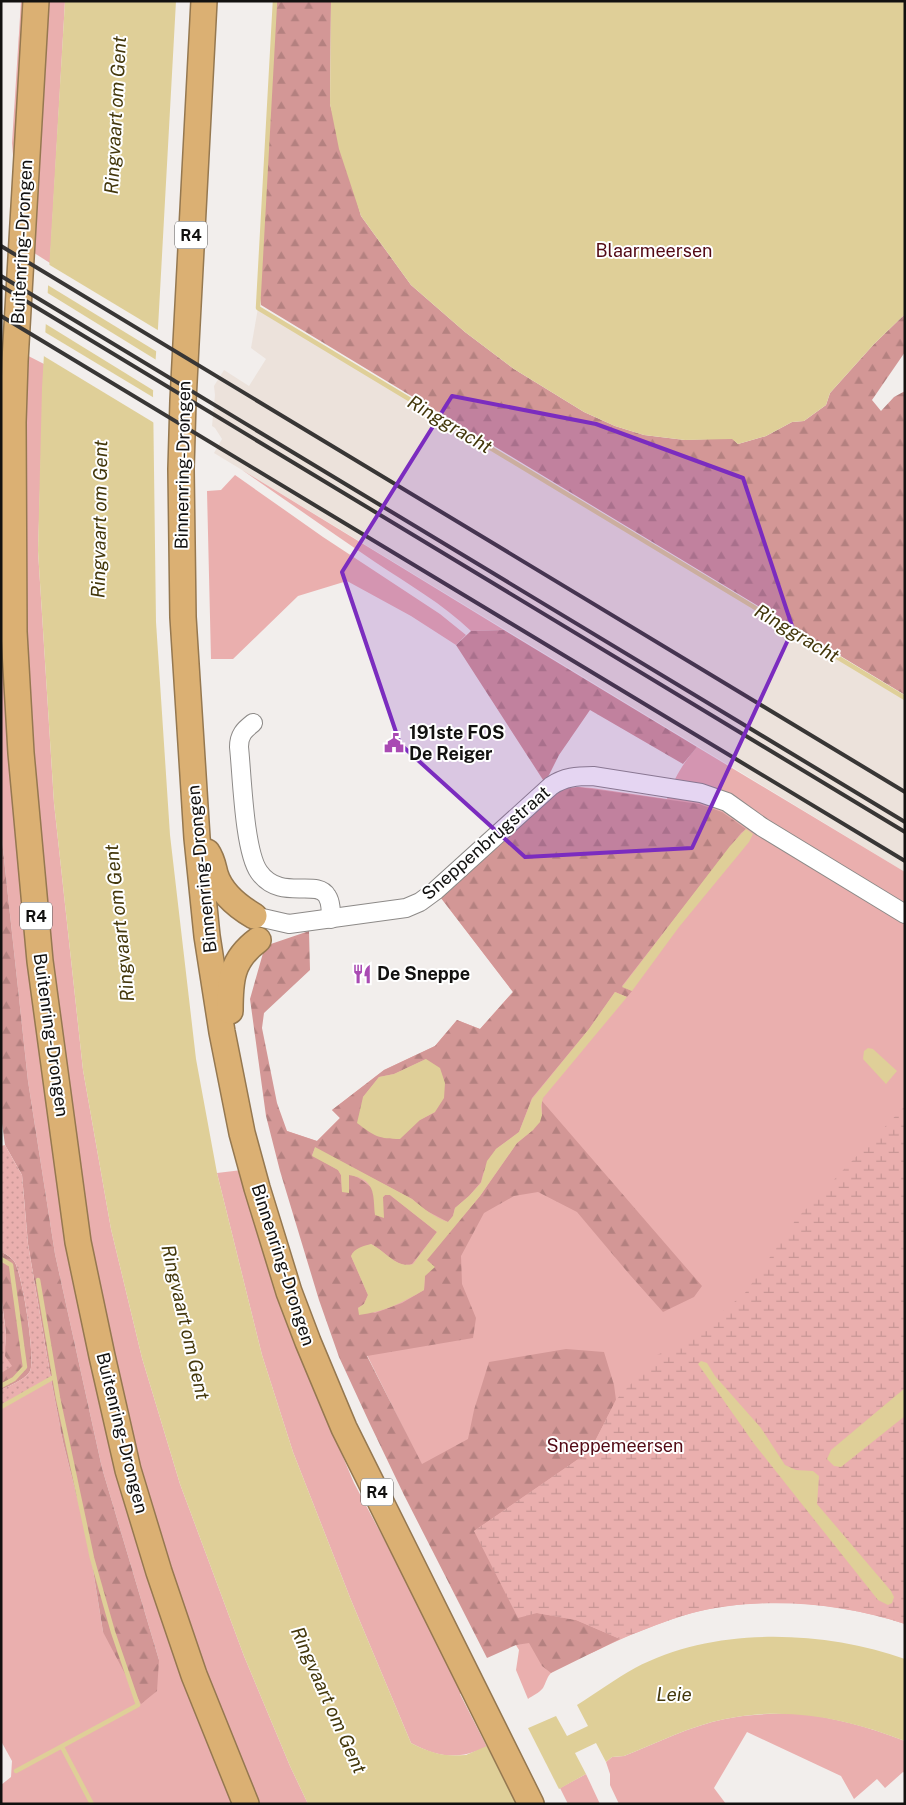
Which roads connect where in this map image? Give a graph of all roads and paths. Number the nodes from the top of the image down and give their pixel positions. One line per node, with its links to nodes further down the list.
1 (36, 1): 9 (highway, Buitenring-Drongen / R4)
2 (204, 1): 4 (highway, Binnenring-Drongen / R4)
3 (253, 723): 6 (street)
4 (197, 838): 7 (highway); 8 (highway, Binnenring-Drongen / R4)
5 (905, 914): 6 (street, Sneppenbrugstraat)
6 (331, 918): 7 (street, Sneppenbrugstraat)
7 (256, 928): 8 (highway)
8 (222, 1032): 10 (highway, Binnenring-Drongen / R4)
9 (246, 1804)
10 (531, 1804)

